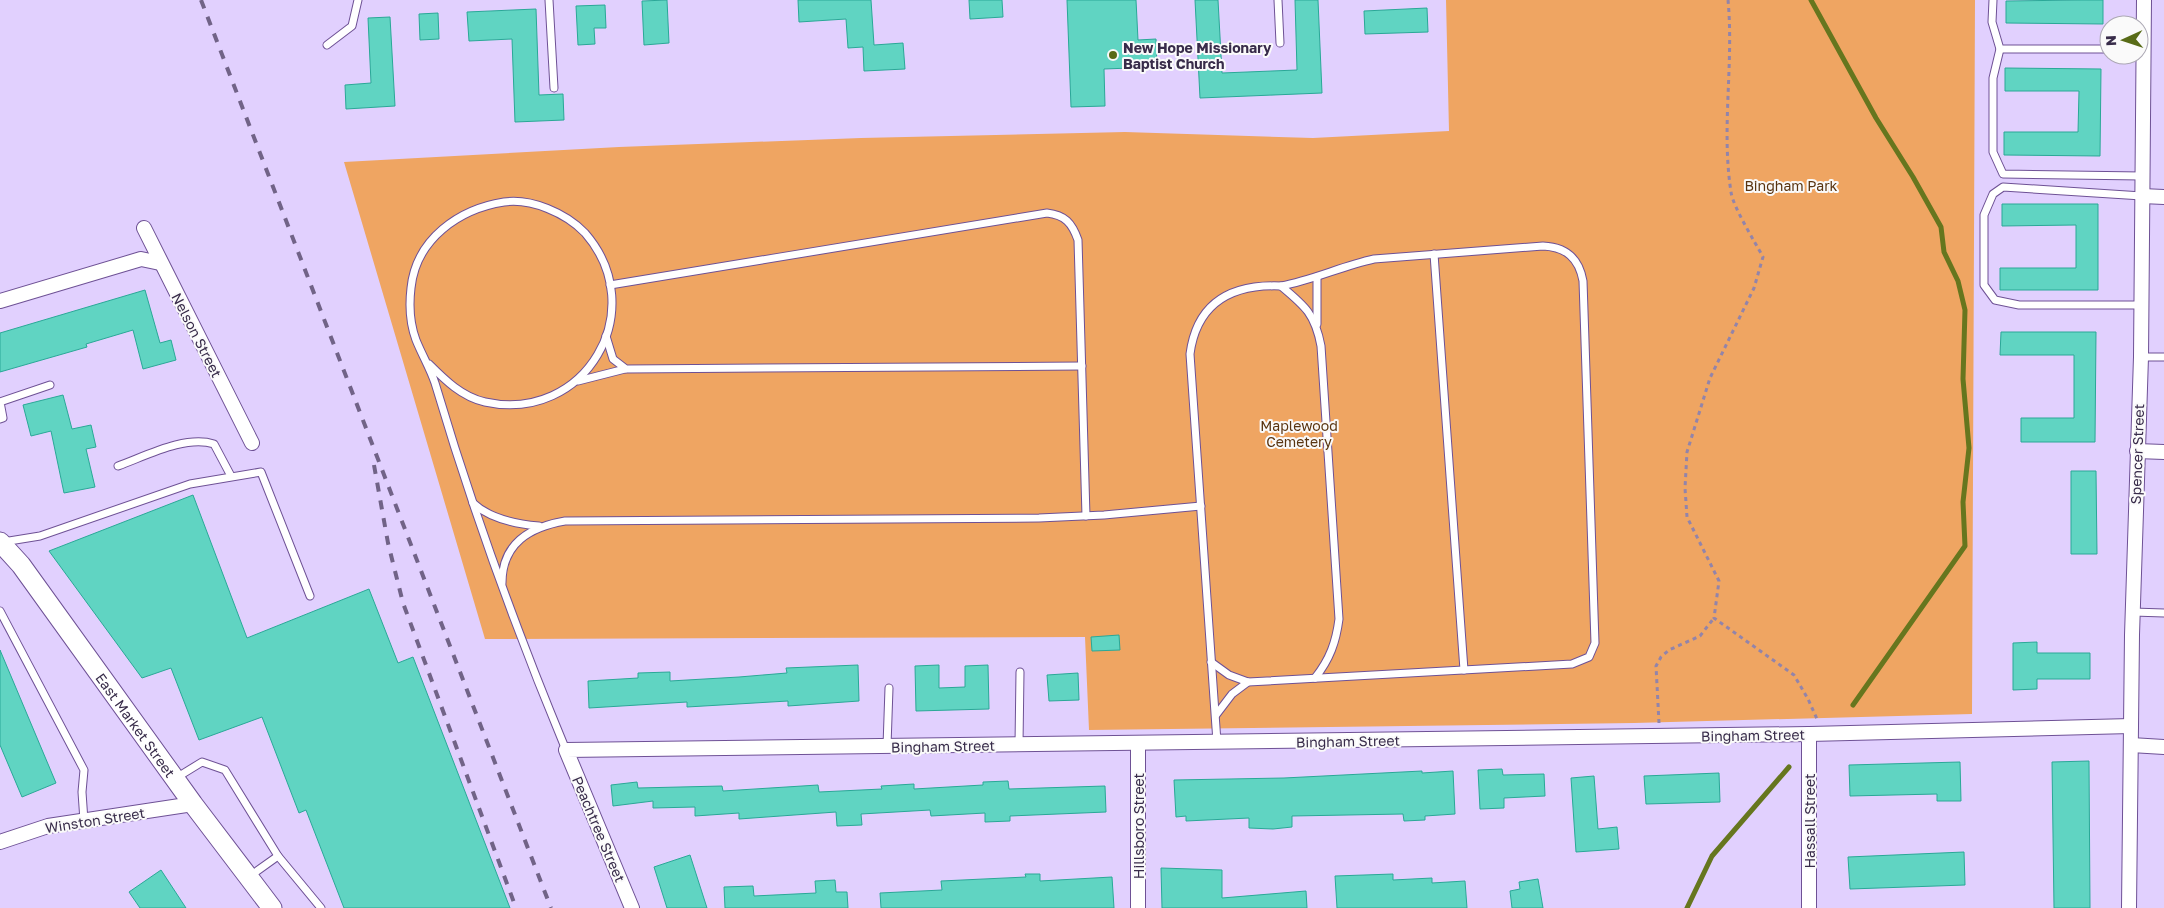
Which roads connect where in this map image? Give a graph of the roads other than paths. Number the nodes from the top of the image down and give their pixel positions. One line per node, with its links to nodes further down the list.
1 (358, 0): 8 (lane)
2 (549, 0): 12 (lane)
3 (1278, 0): 7 (lane)
4 (1993, 0): 9 (lane)
5 (2144, 0): 6 (street, Spencer Street)
6 (2143, 15)
7 (1280, 43)
8 (327, 45)
9 (2000, 49): 10 (lane); 13 (lane)
10 (2099, 49)
11 (2141, 65): 14 (street, Spencer Street)
12 (554, 88)
13 (2004, 174): 14 (lane); 15 (lane)
14 (2142, 176): 16 (street, Spencer Street)
15 (2003, 187): 16 (lane); 25 (lane)
16 (2142, 196): 17 (street); 25 (street, Spencer Street)
17 (2164, 197)
18 (144, 228): 20 (street, Nelson Street)
19 (1434, 254): 21 (lane); 52 (lane); 52 (lane)
20 (160, 263): 24 (street); 36 (street, Nelson Street)
21 (1317, 277): 23 (lane); 26 (lane)
22 (610, 284): 27 (lane); 30 (lane); 31 (lane)
23 (1281, 286): 26 (lane); 42 (lane)
24 (0, 301)
25 (2141, 305): 28 (street, Spencer Street)
26 (1317, 327): 54 (lane)
27 (606, 336): 32 (lane); 33 (lane)
28 (2141, 357): 29 (lane); 37 (street, Spencer Street)
29 (2164, 357)
30 (429, 364): 33 (lane); 41 (lane)
31 (1082, 366): 32 (lane); 43 (lane)
32 (626, 369): 33 (lane)
33 (577, 382)
34 (50, 384): 35 (lane)
35 (0, 419)
36 (252, 443)
37 (2137, 451): 38 (street); 49 (street, Spencer Street)
38 (2164, 452)
39 (118, 466): 40 (lane)
40 (231, 476): 45 (lane); 47 (lane)
41 (471, 501): 44 (lane); 46 (lane)
42 (1201, 506): 43 (lane); 51 (lane)
43 (1086, 516): 44 (lane)
44 (539, 526): 46 (lane)
45 (0, 542): 67 (main road, East Market Street)
46 (502, 588): 66 (lane)
47 (310, 596)
48 (0, 611): 69 (lane)
49 (2133, 612): 50 (lane); 58 (street, Spencer Street)
50 (2164, 613)
51 (1211, 662): 55 (lane); 57 (lane)
52 (1464, 670): 54 (lane)
53 (1020, 672): 62 (lane)
54 (1315, 678): 55 (lane)
55 (1248, 682): 57 (lane)
56 (889, 688): 64 (lane)
57 (1215, 716): 60 (lane)
58 (2131, 726): 59 (street, Bingham Street); 63 (street, Spencer Street)
59 (1816, 734): 60 (street, Bingham Street); 77 (street, Hassall Street)
60 (1217, 742): 61 (street, Bingham Street)
61 (1138, 744): 62 (street, Bingham Street); 76 (street, Hillsboro Street)
62 (1020, 745): 64 (street, Bingham Street)
63 (2131, 745): 65 (street); 78 (street, Spencer Street)
64 (886, 746): 66 (street, Bingham Street)
65 (2164, 747)
66 (566, 750): 75 (street, Peachtree Street)
67 (174, 779): 68 (main road, East Market Street); 71 (lane)
68 (192, 804): 69 (street, Winston Street); 72 (main road, East Market Street)
69 (84, 821): 70 (street, Winston Street)
70 (0, 842)
71 (278, 856): 72 (lane); 73 (lane)
72 (248, 878): 74 (main road, East Market Street)
73 (319, 905)
74 (272, 908)
75 (632, 908)
76 (1138, 908)
77 (1809, 908)
78 (2129, 908)

